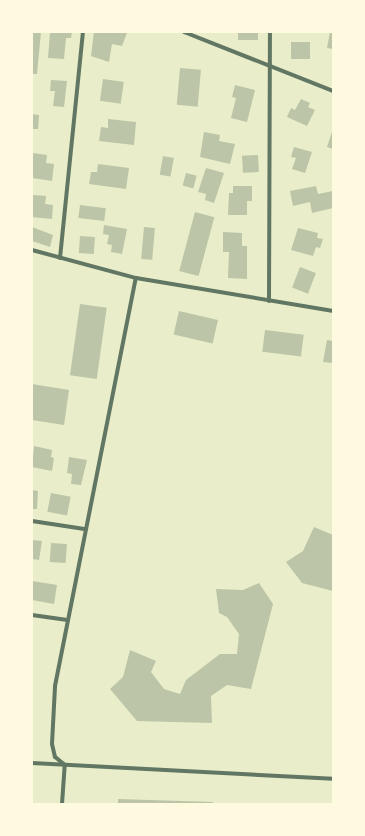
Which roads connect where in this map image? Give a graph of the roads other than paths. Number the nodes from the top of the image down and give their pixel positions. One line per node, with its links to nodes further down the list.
1 (83, 32): 7 (street)
2 (184, 32): 4 (street)
3 (270, 32): 4 (street)
4 (270, 65): 5 (street); 9 (street)
5 (333, 91)
6 (32, 250): 7 (street)
7 (60, 258): 8 (street)
8 (136, 278): 9 (street); 12 (street)
9 (269, 301): 10 (street)
10 (333, 311)
11 (32, 521): 12 (street)
12 (84, 529): 14 (street)
13 (32, 615): 14 (street)
14 (66, 620): 16 (street)
15 (32, 763): 16 (street)
16 (65, 765): 17 (street); 18 (street)
17 (333, 779)
18 (62, 804)

